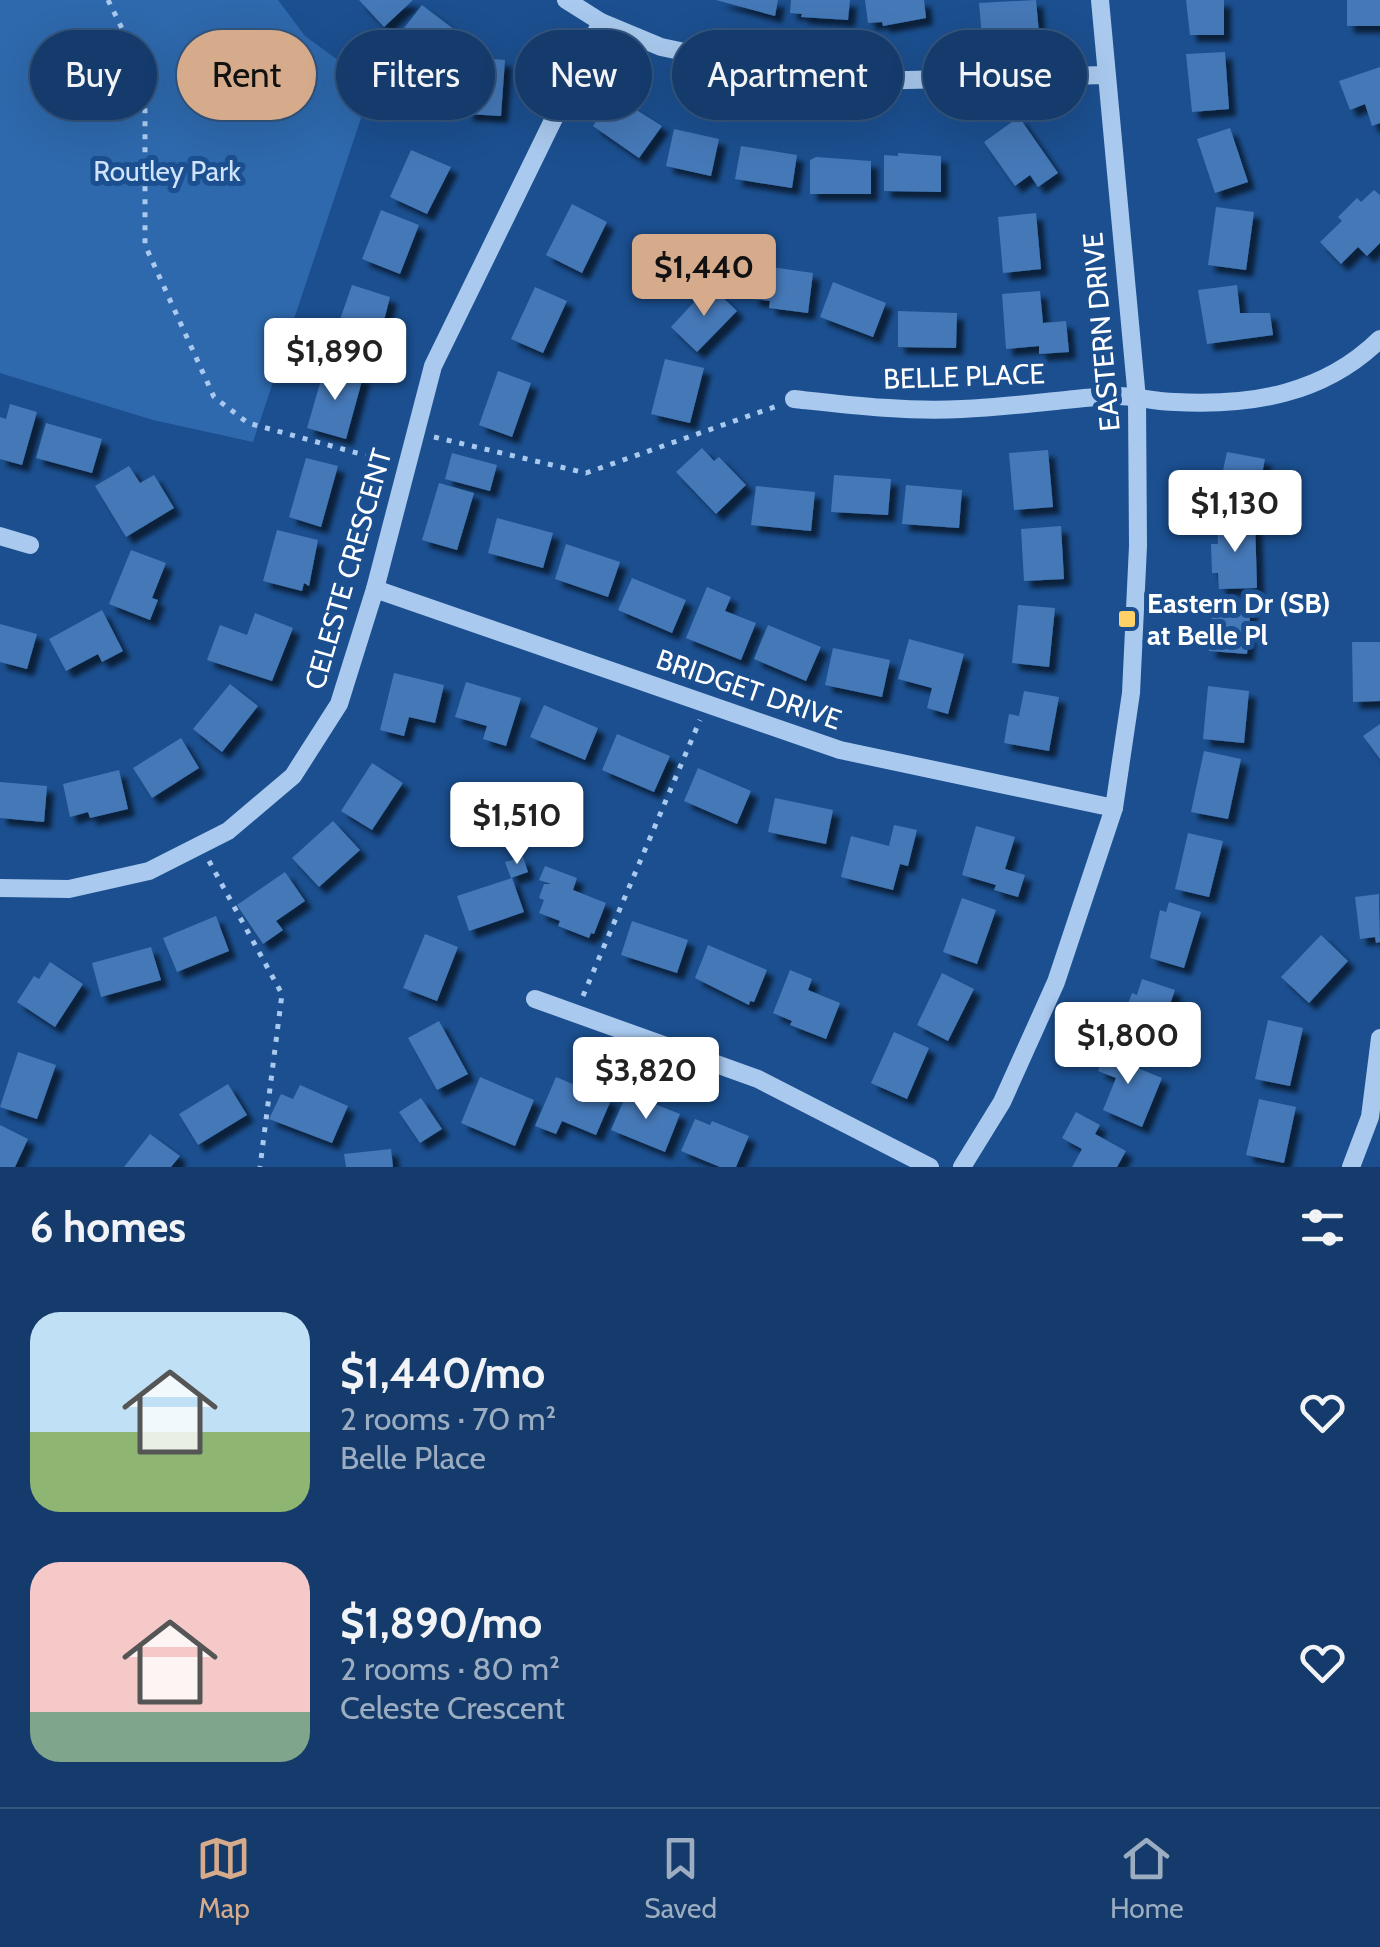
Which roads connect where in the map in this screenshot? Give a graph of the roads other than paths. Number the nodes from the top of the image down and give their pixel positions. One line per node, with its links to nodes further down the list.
1 (566, 0): 3 (street)
2 (1100, 0): 4 (street, EASTERN DRIVE)
3 (600, 22): 4 (street); 10 (street, CELESTE CRESCENT)
4 (1106, 74): 7 (street, EASTERN DRIVE)
5 (1380, 339): 7 (street, BELLE PLACE)
6 (794, 399): 7 (street, BELLE PLACE)
7 (1137, 399): 11 (street, EASTERN DRIVE)
8 (0, 536): 9 (street)
9 (30, 545)
10 (375, 589): 11 (street, BRIDGET DRIVE); 12 (street, CELESTE CRESCENT)
11 (1114, 808): 16 (street, EASTERN DRIVE)
12 (0, 890)
13 (535, 1000): 15 (street)
14 (1380, 1038): 17 (street)
15 (930, 1167)
16 (962, 1167)
17 (1351, 1167)

